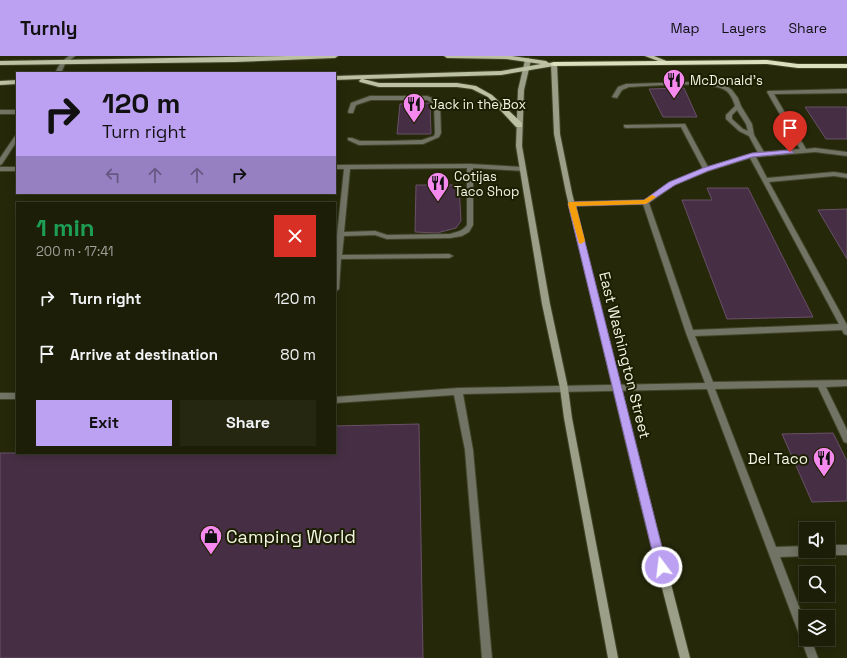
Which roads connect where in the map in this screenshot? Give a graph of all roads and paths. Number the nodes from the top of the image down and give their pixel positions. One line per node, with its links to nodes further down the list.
1 (61, 56): 12 (lane)
2 (72, 56): 12 (lane)
3 (335, 56): 12 (main road)
4 (448, 56): 8 (main road)
5 (557, 56): 13 (main road, East Washington Street)
6 (648, 56): 9 (main road)
7 (786, 56): 10 (highway)
8 (528, 58): 13 (main road); 15 (main road)
9 (666, 62): 10 (highway); 13 (highway)
10 (767, 62): 14 (highway)
11 (0, 63): 12 (main road)
12 (63, 63): 16 (lane)
13 (554, 64): 15 (main road); 47 (main road, East Washington Street)
14 (847, 66)
15 (525, 69): 18 (main road); 27 (main road)
16 (58, 72)
17 (336, 78): 18 (main road)
18 (346, 78): 27 (main road)
19 (16, 82): 20 (main road)
20 (0, 83)
21 (847, 90): 32 (lane)
22 (615, 97): 23 (lane)
23 (738, 106): 29 (lane); 29 (lane)
24 (0, 112): 25 (lane)
25 (16, 112)
26 (351, 112): 31 (lane)
27 (519, 124): 40 (main road)
28 (626, 126): 43 (lane)
29 (751, 135): 33 (lane)
30 (16, 139): 36 (lane)
31 (350, 139)
32 (804, 151): 33 (lane); 34 (lane)
33 (762, 154): 35 (lane)
34 (847, 154)
35 (752, 155): 43 (lane); 45 (lane)
36 (0, 163)
37 (470, 166): 39 (lane); 40 (lane); 48 (lane)
38 (336, 167): 39 (lane)
39 (347, 167): 48 (lane)
40 (523, 168): 58 (main road)
41 (0, 169): 42 (lane)
42 (16, 169)
43 (706, 170): 46 (lane)
44 (847, 176): 45 (lane)
45 (765, 180): 52 (lane)
46 (646, 202): 47 (lane); 53 (lane)
47 (572, 204): 57 (main road, East Washington Street)
48 (340, 234): 50 (lane)
49 (449, 256): 50 (lane)
50 (338, 258): 51 (lane)
51 (336, 279)
52 (846, 329): 53 (lane)
53 (690, 333): 56 (lane)
54 (820, 383): 55 (lane); 56 (lane); 63 (lane)
55 (847, 383)
56 (709, 385): 57 (lane); 67 (lane)
57 (618, 387): 58 (lane); 70 (main road, East Washington Street)
58 (564, 388): 59 (lane); 69 (main road)
59 (458, 391): 62 (lane); 68 (lane)
60 (0, 396): 61 (lane)
61 (16, 396)
62 (336, 400)
63 (847, 439)
64 (835, 550): 65 (lane)
65 (847, 550)
66 (799, 551): 67 (lane)
67 (773, 552): 71 (lane)
68 (487, 658)
69 (613, 658)
70 (686, 658)
71 (813, 658)

